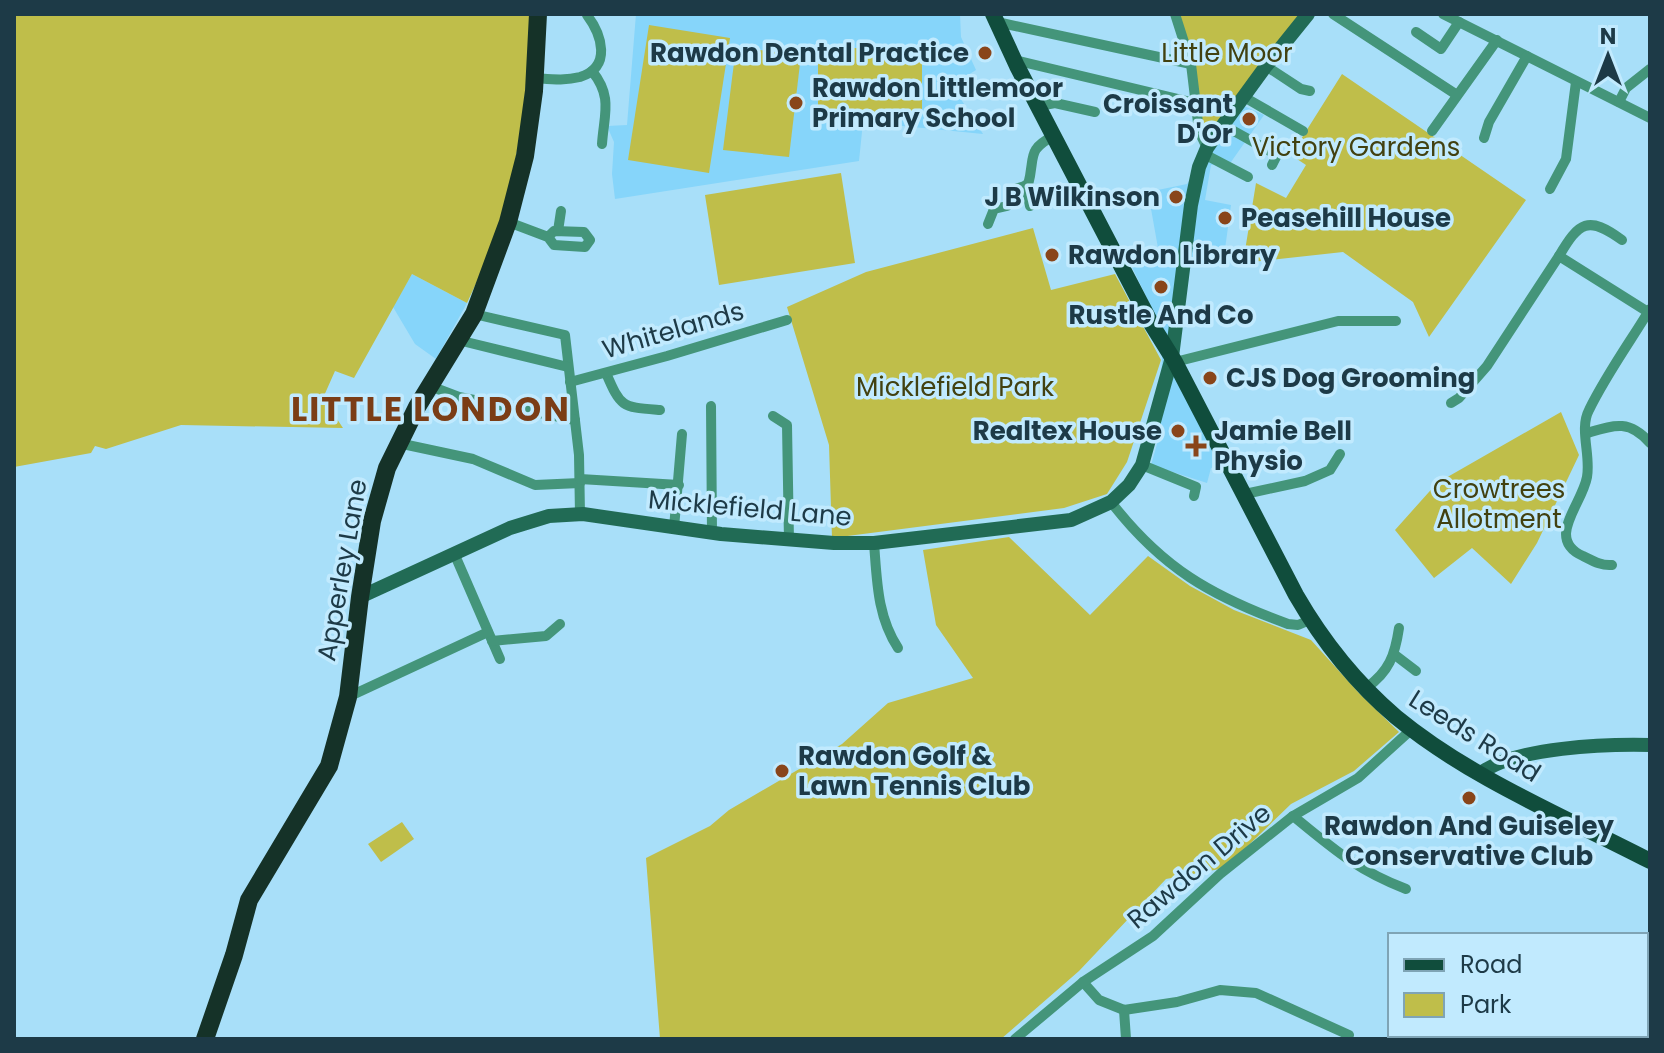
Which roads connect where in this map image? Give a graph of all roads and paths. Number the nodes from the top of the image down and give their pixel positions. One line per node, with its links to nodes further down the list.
1 (538, 14): 17 (highway, Apperley Lane)
2 (1175, 14): 13 (street)
3 (1308, 14): 14 (main road)
4 (1333, 14): 20 (street)
5 (1443, 14): 8 (street)
6 (587, 15): 16 (street)
7 (995, 18): 12 (main road, Leeds Road); 13 (street)
8 (1459, 22): 9 (street); 10 (street)
9 (1416, 32)
10 (1497, 40): 11 (street); 20 (street)
11 (1527, 56): 18 (street); 31 (street)
12 (1014, 60): 23 (street); 24 (main road, Leeds Road)
13 (1191, 64): 23 (street)
14 (1266, 66): 19 (street); 21 (main road)
15 (1650, 69): 22 (street)
16 (592, 71): 17 (street); 32 (street)
17 (535, 78): 40 (highway, Apperley Lane)
18 (1576, 82): 22 (street); 37 (street)
19 (1310, 91)
20 (1457, 95): 29 (street)
21 (1244, 97): 27 (main road); 28 (street)
22 (1619, 102): 26 (street)
23 (1195, 103): 33 (street)
24 (1039, 106): 25 (street); 30 (main road, Leeds Road)
25 (1095, 112)
26 (1650, 118)
27 (1223, 125): 33 (main road); 34 (street)
28 (1303, 131)
29 (1432, 131)
30 (1055, 135): 36 (street); 49 (main road, Leeds Road)
31 (1484, 138)
32 (602, 144)
33 (1206, 151): 35 (street); 49 (main road, Micklefield Lane)
34 (1272, 165)
35 (1248, 177)
36 (1026, 185): 38 (street); 41 (street)
37 (1550, 189)
38 (1030, 206)
39 (561, 211): 40 (street)
40 (508, 222): 45 (highway, Apperley Lane)
41 (988, 224)
42 (1622, 240): 43 (street)
43 (1559, 256): 44 (street); 56 (street)
44 (1649, 310): 61 (street)
45 (474, 314): 48 (highway, Apperley Lane); 50 (street)
46 (787, 320): 51 (street, Whitelands)
47 (1396, 321): 49 (street)
48 (458, 340): 50 (street); 53 (highway, Apperley Lane)
49 (1174, 359): 54 (main road, Leeds Road); 55 (main road, Micklefield Lane)
50 (568, 367): 52 (street)
51 (606, 373): 52 (street, Whitelands); 58 (street)
52 (570, 382): 60 (street)
53 (430, 386): 60 (street); 63 (highway, Apperley Lane)
54 (1191, 392): 55 (main road); 69 (main road, Leeds Road)
55 (1163, 394): 66 (main road, Micklefield Lane)
56 (1451, 403)
57 (711, 406): 74 (street)
58 (660, 410)
59 (773, 416): 75 (street)
60 (575, 420): 67 (street)
61 (1587, 433): 64 (street); 78 (street)
62 (682, 434): 68 (street)
63 (398, 443): 67 (street); 80 (highway, Apperley Lane)
64 (1650, 443)
65 (1340, 454): 69 (street)
66 (1142, 465): 70 (street); 71 (main road, Micklefield Lane)
67 (580, 481): 68 (street); 72 (street)
68 (679, 485): 73 (street)
69 (1245, 494): 82 (main road, Leeds Road)
70 (1194, 496)
71 (1111, 502): 76 (main road, Micklefield Lane); 82 (street)
72 (580, 514): 73 (main road, Micklefield Lane); 77 (main road, Micklefield Lane)
73 (674, 528): 74 (main road, Micklefield Lane)
74 (712, 533): 75 (main road, Micklefield Lane)
75 (789, 541): 76 (main road, Micklefield Lane)
76 (874, 543): 86 (street)
77 (454, 553): 79 (main road, Micklefield Lane); 85 (street)
78 (1612, 565)
79 (378, 589): 80 (main road, Micklefield Lane); 81 (main road, Micklefield Lane)
80 (360, 597): 81 (highway, Apperley Lane)
81 (357, 616): 91 (highway, Apperley Lane)
82 (1310, 620): 90 (main road, Leeds Road)
83 (560, 624): 85 (street)
84 (1399, 628): 87 (street)
85 (490, 637): 88 (street); 91 (street)
86 (898, 648)
87 (1395, 655): 89 (street); 90 (street)
88 (500, 659)
89 (1416, 671)
90 (1366, 688): 92 (main road, Leeds Road)
91 (348, 697): 101 (highway, Apperley Lane)
92 (1412, 729): 94 (main road, Leeds Road); 95 (street, Rawdon Drive)
93 (1650, 745): 94 (main road)
94 (1481, 773): 96 (main road, Leeds Road)
95 (1293, 816): 97 (street); 98 (street, Rawdon Drive)
96 (1650, 861)
97 (1406, 889)
98 (1083, 982): 99 (street); 102 (street, Rawdon Drive)
99 (1124, 1010): 100 (street); 103 (street)
100 (1349, 1035)
101 (205, 1039)
102 (1015, 1039)
103 (1126, 1039)

